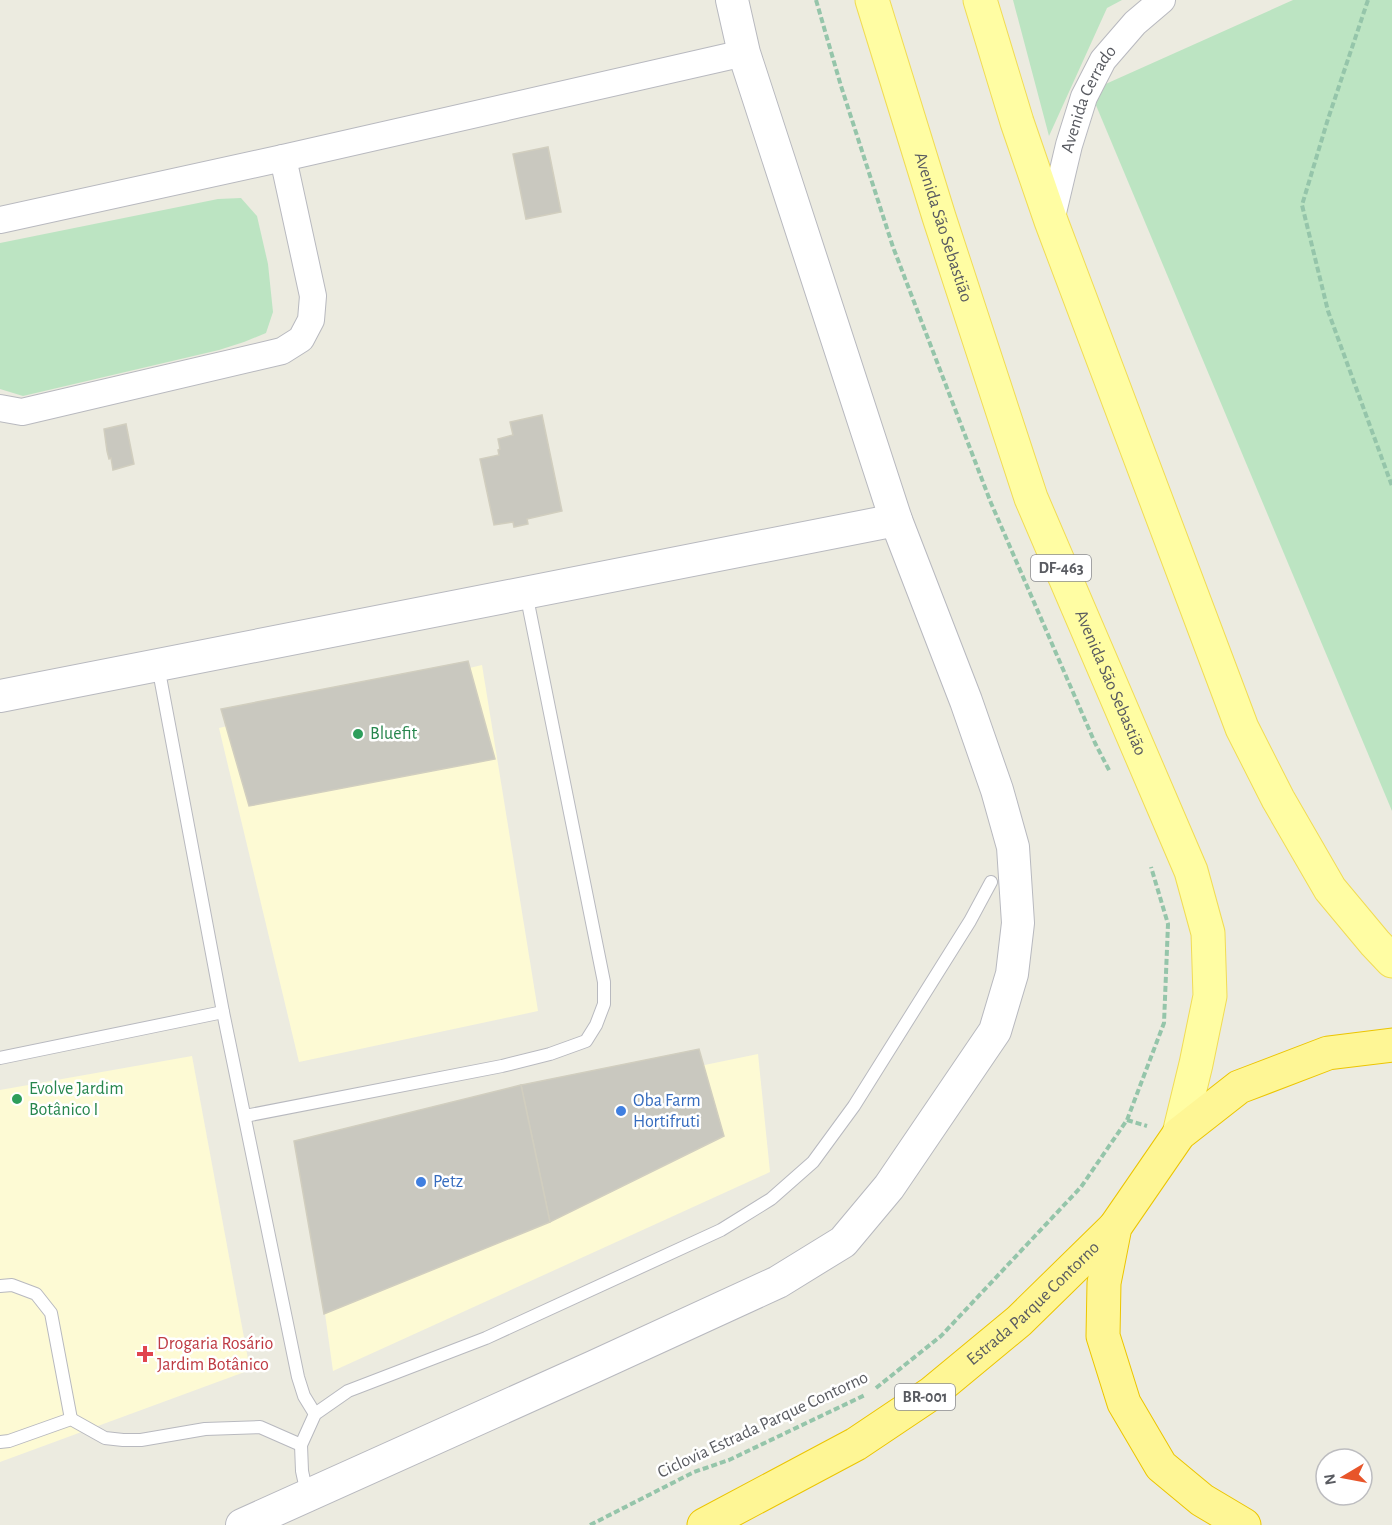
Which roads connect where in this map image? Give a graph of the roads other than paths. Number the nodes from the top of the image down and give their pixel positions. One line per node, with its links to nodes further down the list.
1 (732, 0): 5 (street)
2 (872, 0): 20 (main road, Avenida São Sebastião / DF-463)
3 (980, 0): 8 (main road)
4 (1162, 0): 8 (street, Avenida Cerrado)
5 (744, 53): 6 (street); 10 (street)
6 (283, 158): 7 (street); 9 (street)
7 (0, 220)
8 (1051, 221): 15 (main road)
9 (0, 408)
10 (896, 520): 11 (street); 27 (street)
11 (526, 592): 12 (street); 19 (lane)
12 (157, 665): 13 (street); 16 (lane)
13 (0, 696)
14 (991, 882): 23 (lane)
15 (1392, 961)
16 (223, 1012): 18 (lane); 19 (lane)
17 (1392, 1045): 20 (highway, BR-001)
18 (0, 1058)
19 (244, 1116): 23 (lane)
20 (1179, 1134): 21 (highway, BR-001)
21 (1115, 1227): 29 (highway, Estrada Parque Contorno / BR-001); 30 (highway, BR-001)
22 (0, 1286): 24 (lane)
23 (315, 1414): 26 (lane)
24 (71, 1419): 25 (lane); 26 (lane)
25 (0, 1442)
26 (301, 1445): 27 (lane)
27 (308, 1495): 28 (street)
28 (242, 1525)
29 (704, 1525)
30 (1244, 1525)

